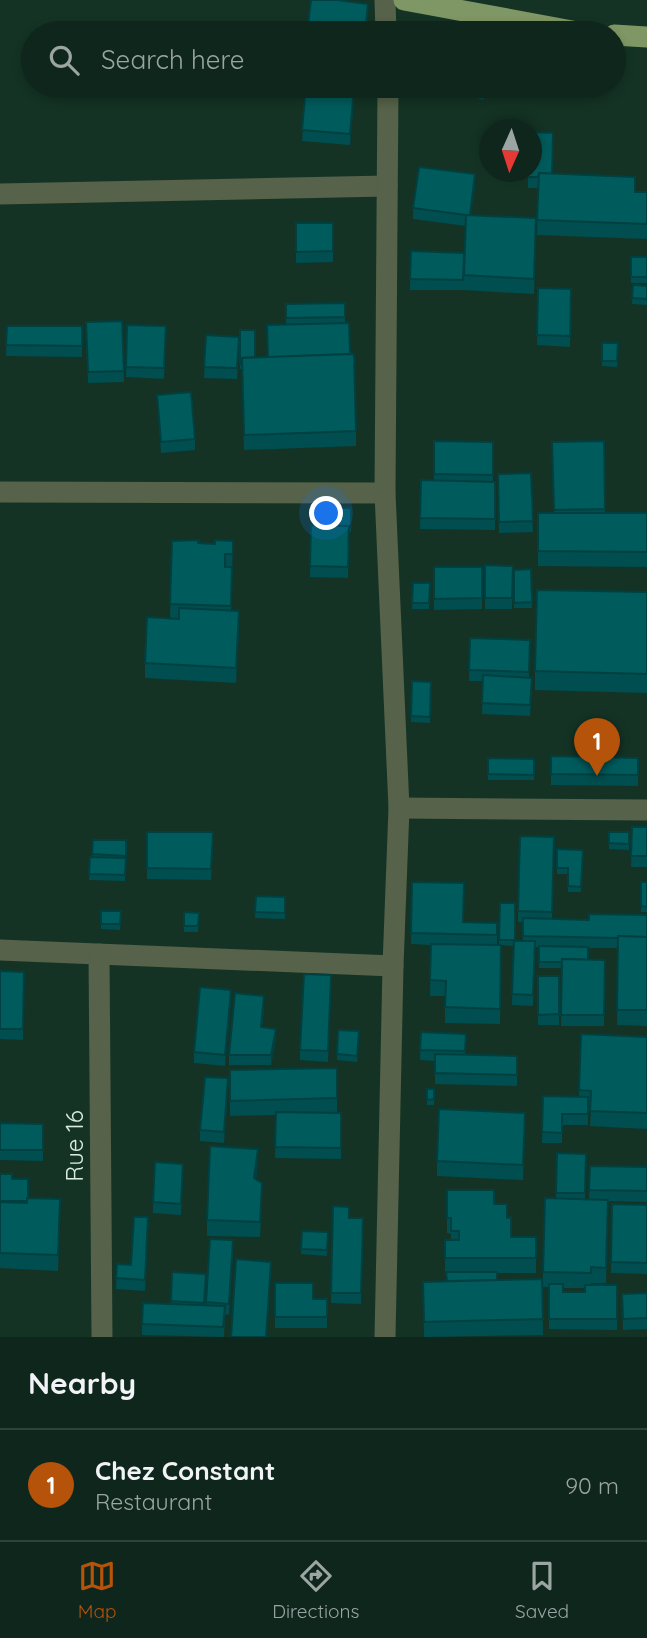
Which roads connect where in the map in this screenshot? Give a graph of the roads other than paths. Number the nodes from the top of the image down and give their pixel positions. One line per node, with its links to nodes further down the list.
1 (385, 0): 3 (street)
2 (404, 0): 4 (main road)
3 (386, 21)
4 (518, 21)
5 (626, 36): 6 (main road)
6 (647, 37)
7 (388, 98): 8 (street)
8 (387, 186): 9 (street); 11 (street)
9 (0, 194)
10 (0, 492): 11 (street)
11 (385, 493): 12 (street)
12 (399, 808): 13 (street); 16 (street)
13 (647, 810)
14 (0, 950): 15 (street)
15 (99, 954): 16 (street); 17 (street, Rue 16)
16 (393, 966): 18 (street)
17 (102, 1337)
18 (385, 1337)

